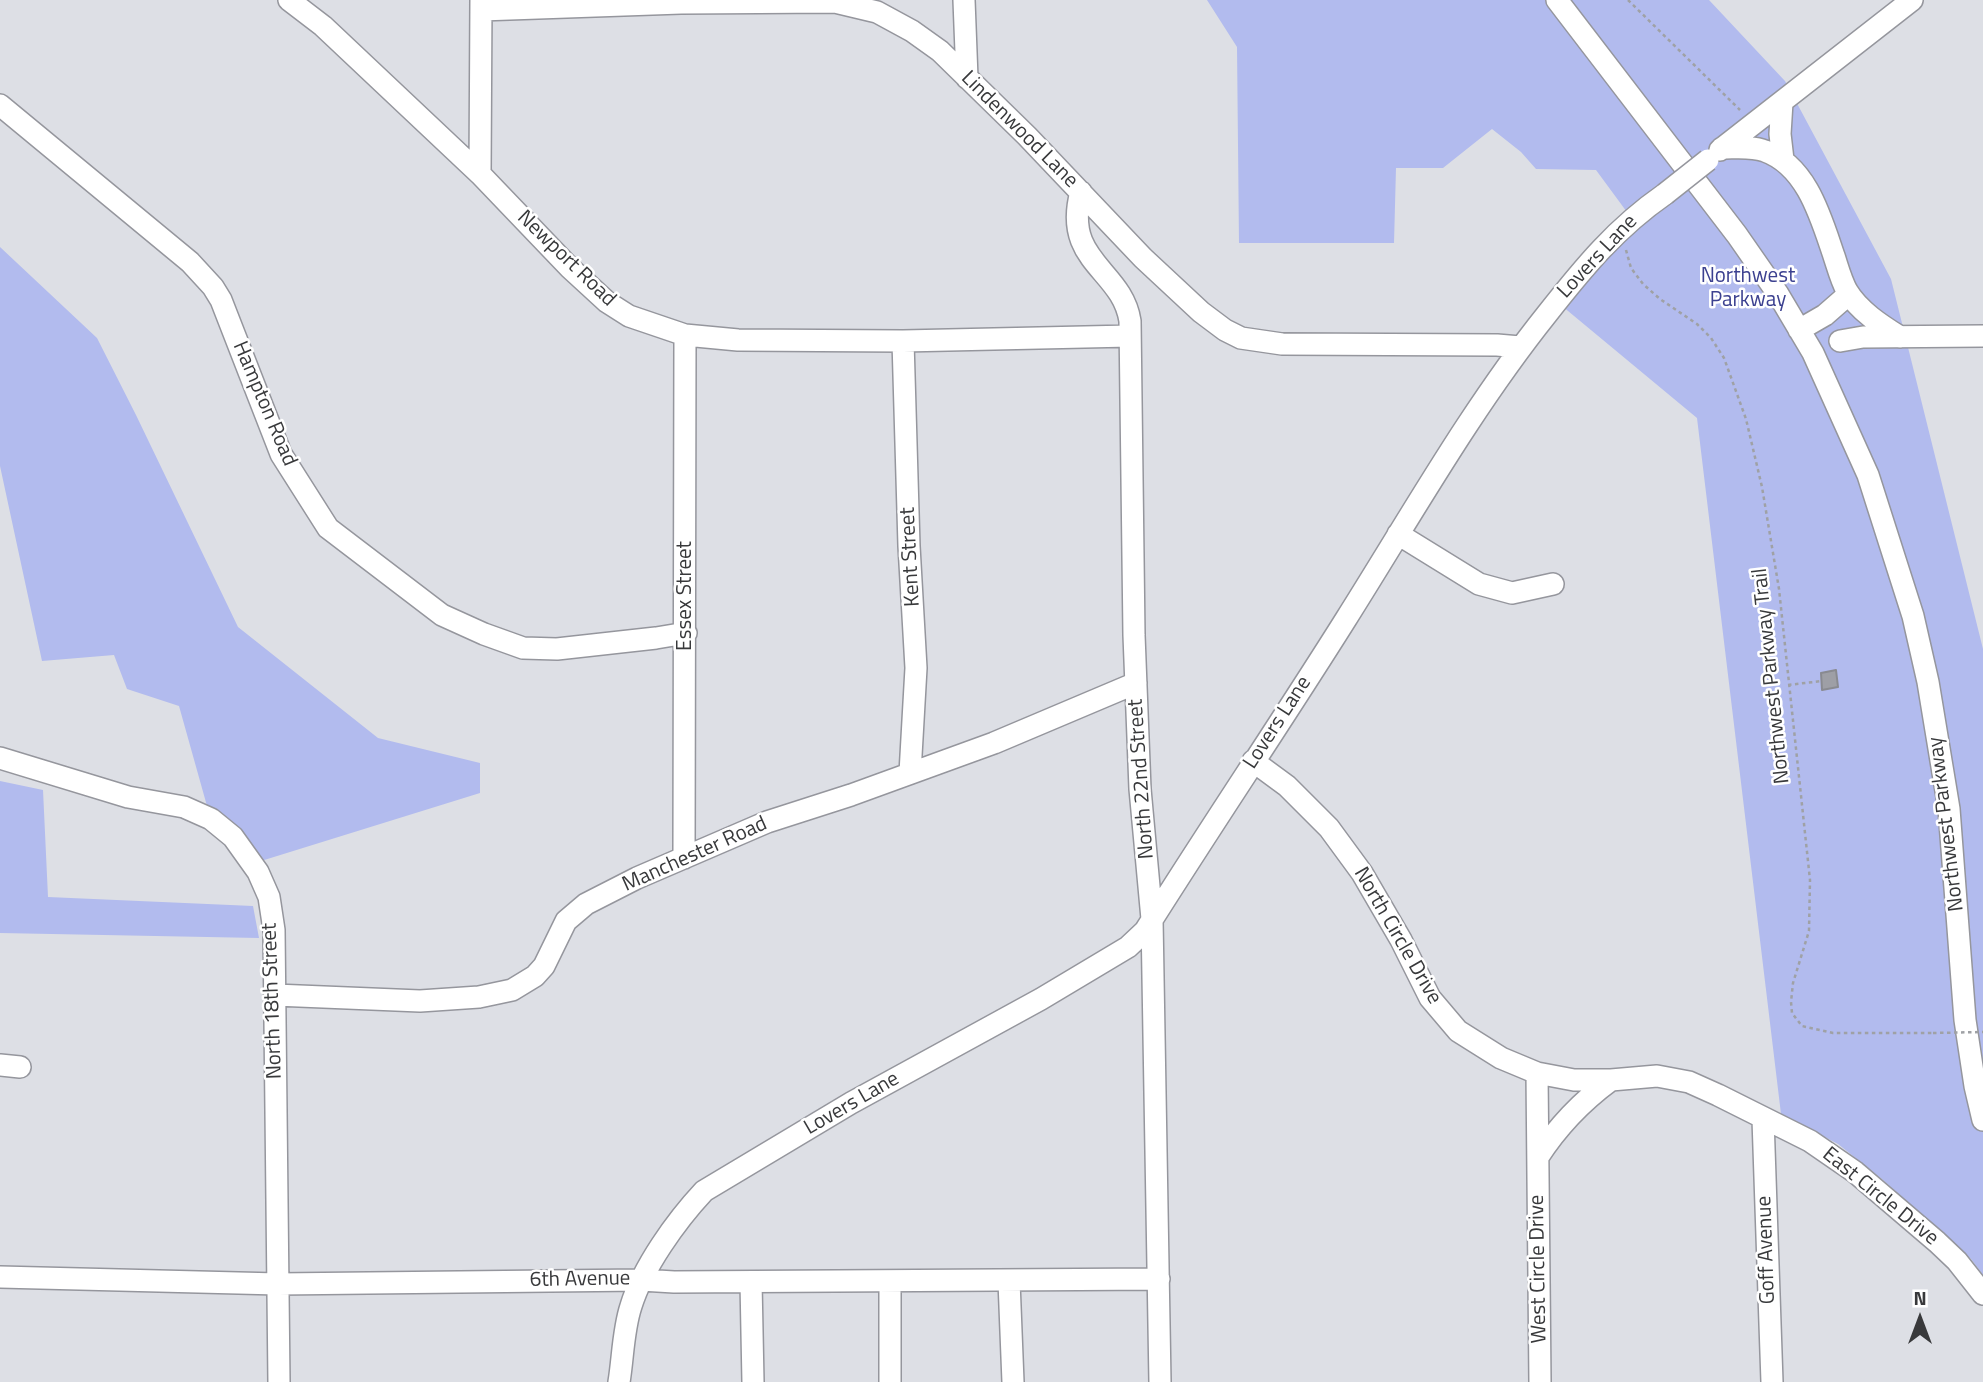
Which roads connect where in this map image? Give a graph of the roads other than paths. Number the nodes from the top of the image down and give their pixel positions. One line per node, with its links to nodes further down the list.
1 (289, 0): 11 (street, Newport Road)
2 (964, 0): 6 (street)
3 (1557, 0): 14 (street, Northwest Parkway)
4 (1912, 0): 7 (street, Lovers Lane)
5 (481, 5): 6 (street, Lindenwood Lane); 11 (street)
6 (967, 78): 12 (street, Lindenwood Lane)
7 (1782, 102): 9 (street, Lovers Lane); 10 (street)
8 (0, 105): 25 (street, Hampton Road)
9 (1715, 154): 10 (street); 21 (street, Lovers Lane, bridge)
10 (1783, 160): 13 (street)
11 (480, 174): 15 (street, Newport Road)
12 (1081, 192): 16 (street, North 22nd Street); 21 (street, Lindenwood Lane)
13 (1856, 302): 14 (street); 18 (street); 20 (street)
14 (1798, 330): 22 (street, Northwest Parkway)
15 (685, 335): 19 (street, Newport Road); 25 (street, Essex Street)
16 (1130, 336): 19 (street, Newport Road); 26 (street, North 22nd Street)
17 (1983, 336): 18 (street)
18 (1900, 337): 20 (street)
19 (903, 341): 29 (street, Kent Street)
20 (1839, 341): 22 (street)
21 (1520, 347): 23 (street, Lovers Lane)
22 (1813, 353): 36 (street, Northwest Parkway)
23 (1398, 534): 24 (street); 28 (street, Lovers Lane)
24 (1553, 584)
25 (686, 632): 30 (street, Essex Street)
26 (1136, 684): 29 (street, Manchester Road); 31 (street, North 22nd Street)
27 (0, 758): 32 (street, North 18th Street)
28 (1253, 761): 31 (street, Lovers Lane); 33 (street, North Circle Drive)
29 (910, 773): 30 (street, Manchester Road)
30 (684, 858): 32 (street, Manchester Road)
31 (1153, 919): 39 (street, North 22nd Street); 40 (street, Lovers Lane)
32 (275, 995): 44 (street, North 18th Street)
33 (1537, 1073): 34 (street, North Circle Drive); 37 (street, West Circle Drive)
34 (1611, 1080): 35 (street, North Circle Drive); 37 (street)
35 (1763, 1119): 45 (street, East Circle Drive); 53 (street, Goff Avenue)
36 (1983, 1120)
37 (1538, 1157): 52 (street, West Circle Drive)
38 (0, 1277): 44 (street, 6th Avenue)
39 (1159, 1279): 41 (street, 6th Avenue); 51 (street, North 22nd Street)
40 (642, 1280): 42 (street, 6th Avenue); 44 (street, 6th Avenue); 47 (street, Lovers Lane)
41 (1009, 1281): 43 (street, 6th Avenue); 50 (street)
42 (751, 1282): 43 (street, 6th Avenue); 48 (street)
43 (890, 1282): 49 (street)
44 (278, 1284): 46 (street, North 18th Street)
45 (1983, 1294)
46 (279, 1382)
47 (619, 1382)
48 (753, 1382)
49 (890, 1382)
50 (1013, 1382)
51 (1160, 1382)
52 (1539, 1382)
53 (1772, 1382)

